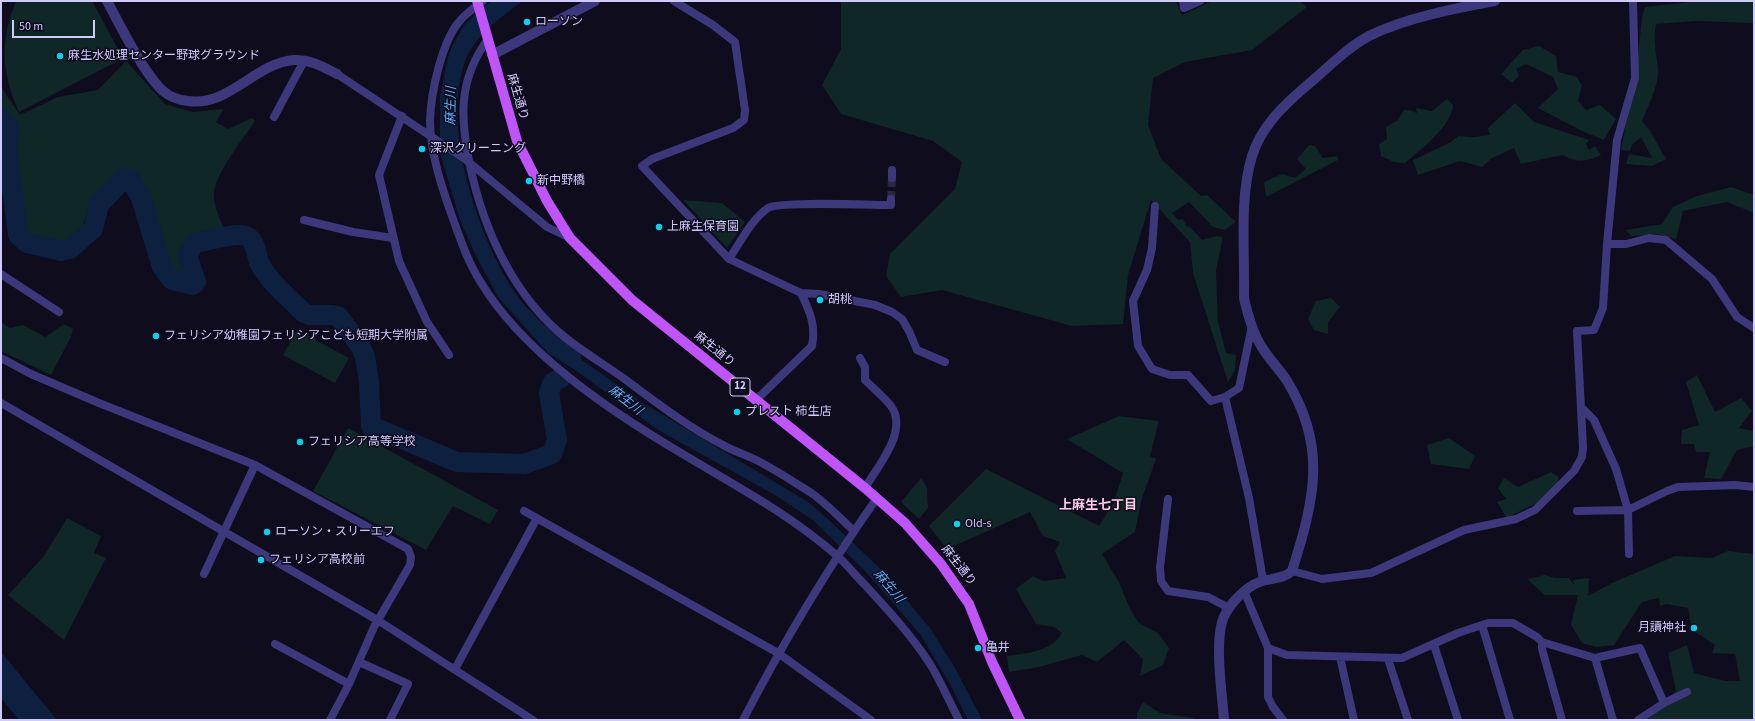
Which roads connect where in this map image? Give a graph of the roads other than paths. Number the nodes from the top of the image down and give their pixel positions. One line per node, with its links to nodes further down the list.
1 (107, 1): 11 (street)
2 (595, 1): 10 (street)
3 (674, 1): 23 (street)
4 (1183, 1): 5 (street)
5 (1200, 1)
6 (1495, 1): 27 (street)
7 (1633, 1): 22 (street)
8 (479, 2): 9 (main road, 麻生通り / 12); 15 (street)
9 (488, 39): 10 (main road, 麻生通り / 12); 16 (street)
10 (492, 55): 21 (main road, 麻生通り / 12)
11 (304, 61): 12 (street); 14 (street)
12 (336, 74): 13 (street)
13 (402, 116): 15 (street); 20 (street)
14 (274, 117)
15 (430, 135): 16 (street); 48 (street)
16 (467, 161): 21 (street); 47 (street)
17 (892, 199): 23 (street)
18 (1155, 206): 33 (street)
19 (304, 220): 20 (street)
20 (393, 238): 29 (street)
21 (570, 238): 34 (main road, 麻生通り / 12)
22 (1606, 244): 28 (street); 36 (street)
23 (729, 259): 25 (street)
24 (1, 274): 26 (street)
25 (801, 293): 32 (street); 34 (street)
26 (59, 312)
27 (1252, 326): 33 (street); 50 (street)
28 (1754, 328)
29 (449, 355)
30 (1, 358): 37 (street)
31 (860, 358): 39 (street)
32 (946, 362)
33 (1225, 397): 52 (street)
34 (756, 400): 39 (main road, 麻生通り / 12)
35 (1, 403): 46 (street)
36 (1581, 407): 42 (street); 50 (street)
37 (255, 465): 46 (street); 55 (street)
38 (1754, 487): 42 (street)
39 (865, 488): 40 (main road, 麻生通り / 12)
40 (877, 498): 47 (street); 76 (main road, 麻生通り / 12)
41 (1168, 499): 54 (street)
42 (1628, 510): 44 (street); 49 (street)
43 (524, 511): 45 (street)
44 (1577, 511)
45 (537, 518): 61 (street); 66 (street)
46 (224, 531): 51 (street); 55 (street)
47 (853, 533): 48 (street)
48 (839, 553): 61 (street); 75 (street)
49 (1629, 554)
50 (1292, 571): 52 (street)
51 (204, 574)
52 (1263, 580): 53 (street)
53 (1244, 591): 54 (street); 60 (street)
54 (1229, 608): 77 (street)
55 (379, 621): 65 (street); 66 (street)
56 (1482, 625): 57 (street); 59 (street); 82 (street)
57 (1542, 642): 63 (street); 83 (street)
58 (275, 644): 67 (street)
59 (1434, 645): 64 (street); 81 (street)
60 (1268, 648): 62 (street); 78 (street)
61 (778, 653): 73 (street); 74 (street)
62 (1340, 658): 64 (street); 79 (street)
63 (1595, 658): 69 (street); 84 (street)
64 (1388, 659): 80 (street)
65 (359, 662): 67 (street); 71 (street)
66 (455, 669): 72 (street)
67 (349, 684): 70 (street)
68 (1687, 692): 69 (street)
69 (1664, 703): 85 (street)
70 (330, 720)
71 (390, 720)
72 (532, 720)
73 (743, 720)
74 (871, 720)
75 (959, 720)
76 (1020, 720)
77 (1224, 720)
78 (1283, 720)
79 (1354, 720)
80 (1408, 720)
81 (1458, 720)
82 (1510, 720)
83 (1562, 720)
84 (1613, 720)
85 (1638, 720)

